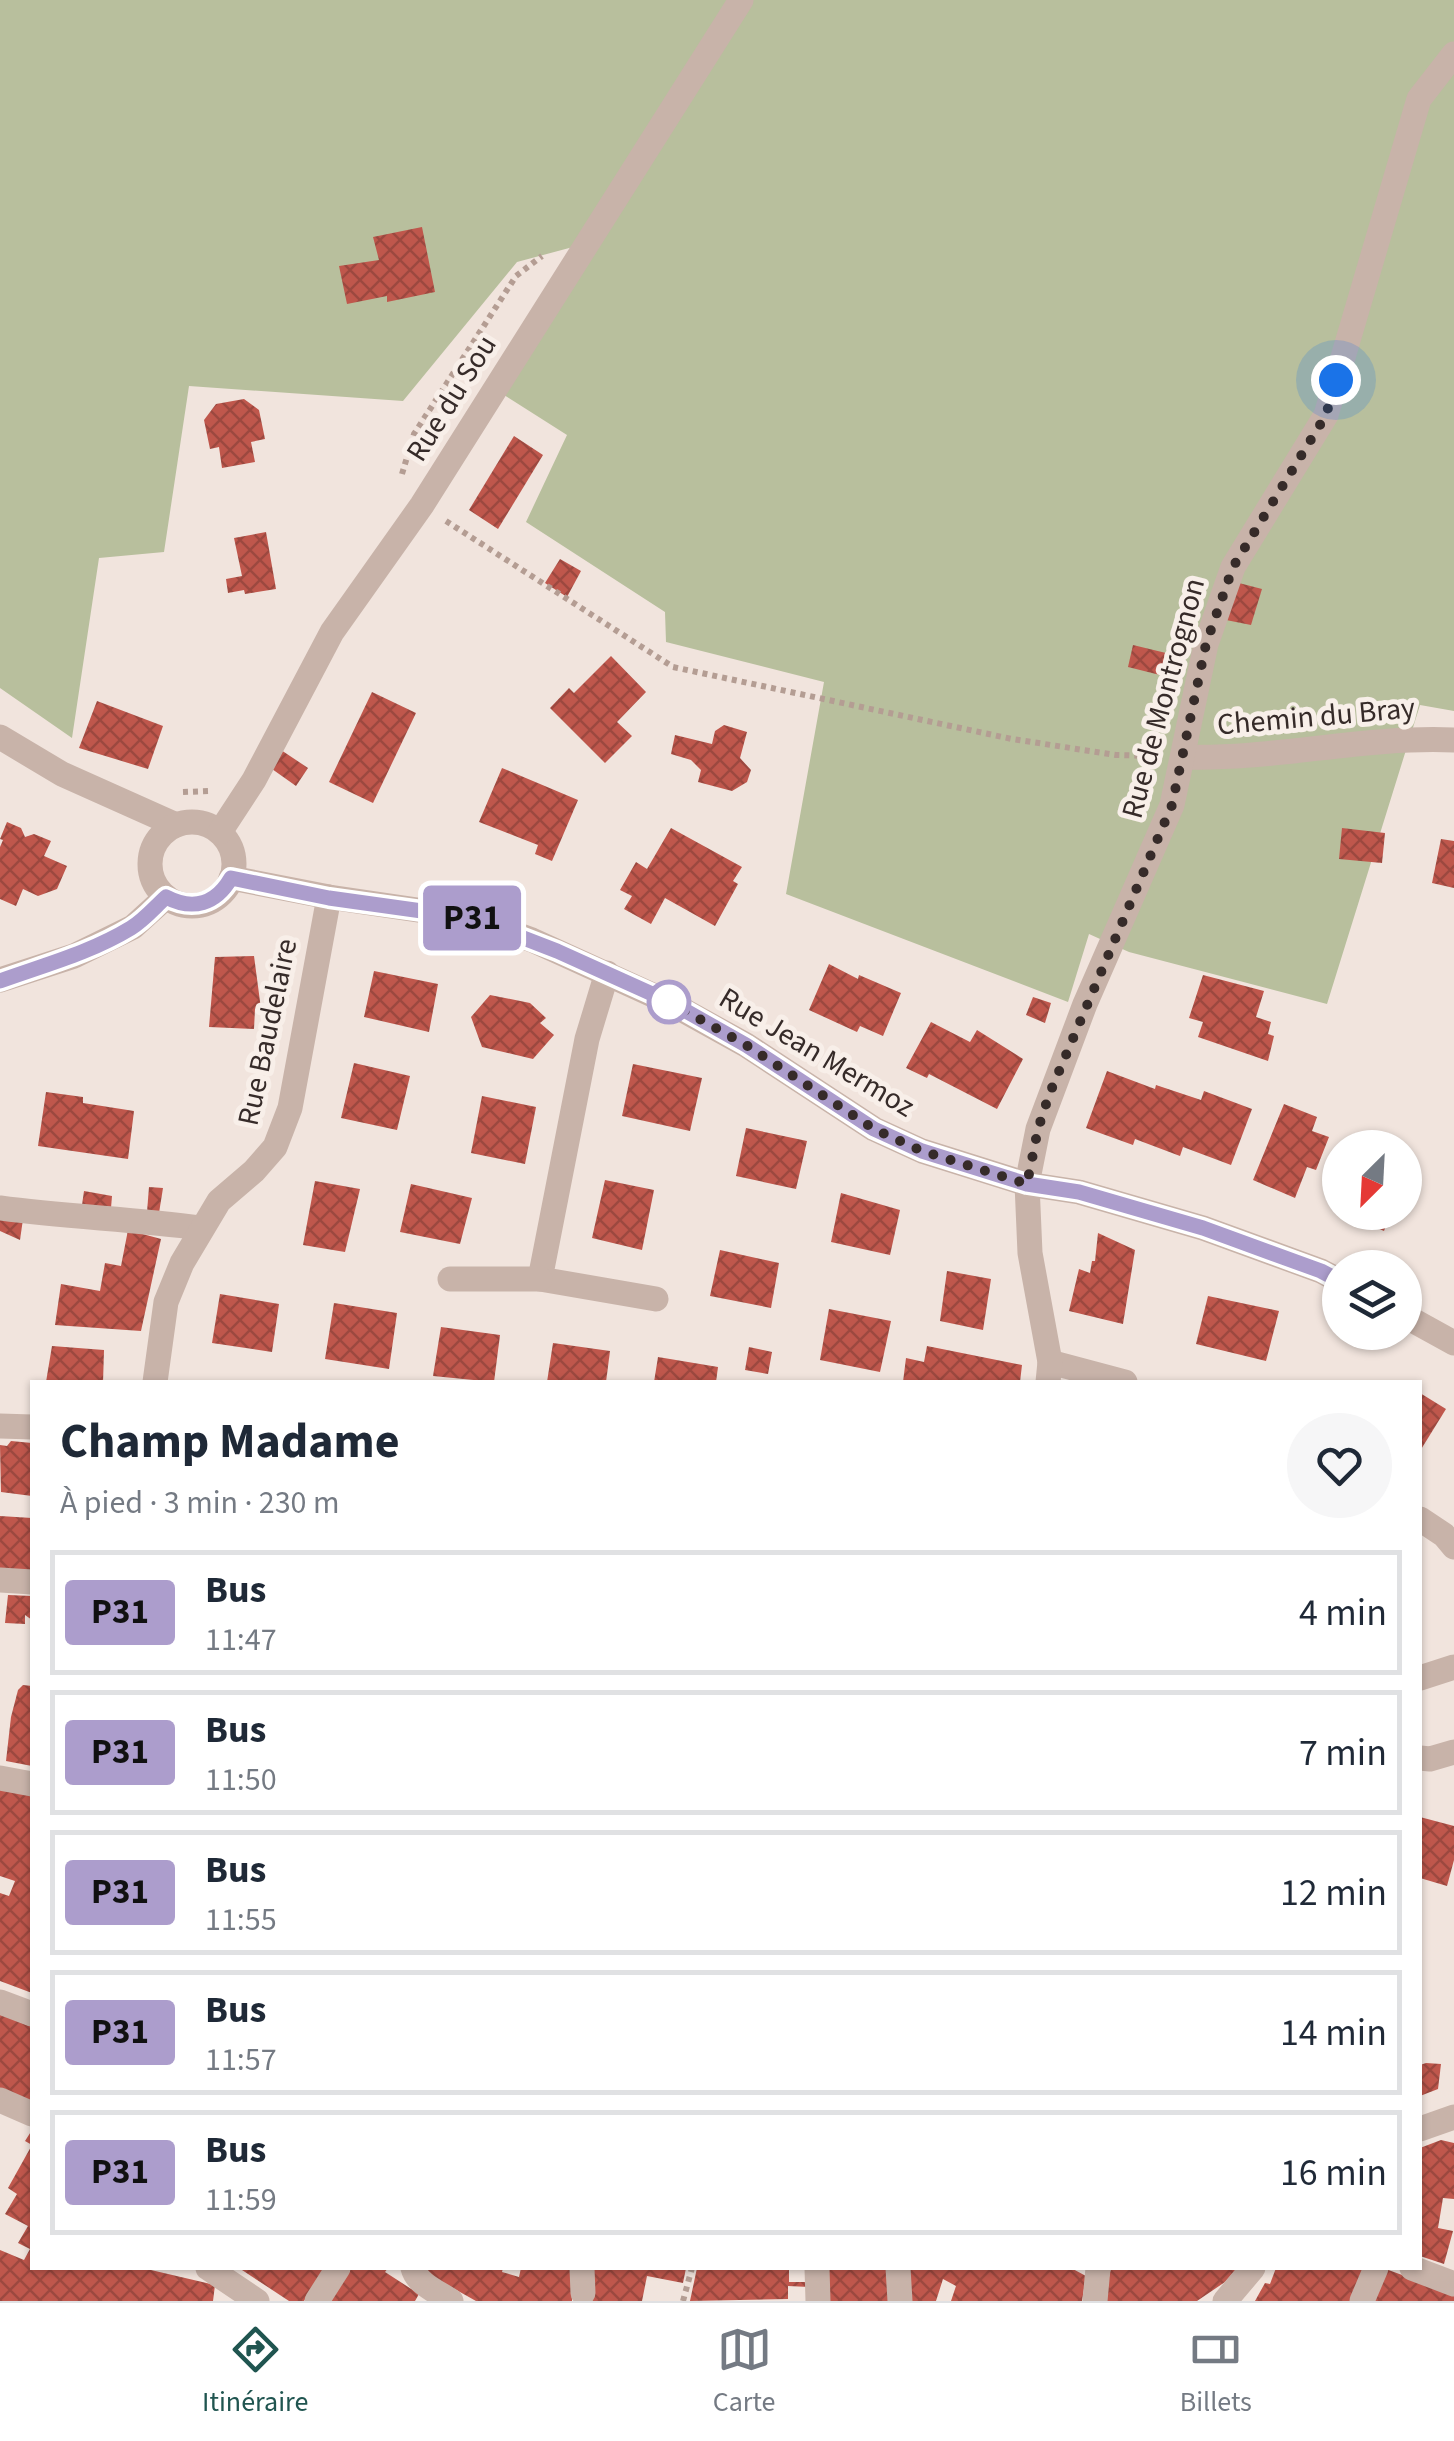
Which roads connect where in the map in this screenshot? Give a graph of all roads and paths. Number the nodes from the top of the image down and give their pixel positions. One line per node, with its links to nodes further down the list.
1 (741, 0): 3 (street, Rue du Sou)
2 (1454, 54): 6 (street, Rue de Montrognon)
3 (422, 505): 6 (path); 8 (street, Rue du Sou)
4 (0, 737): 7 (street)
5 (1454, 740): 6 (street, Chemin du Bray)
6 (1183, 757): 14 (street, Rue de Montrognon)
7 (176, 824): 8 (street); 10 (street)
8 (220, 832): 9 (street)
9 (231, 878): 10 (street); 11 (street, Rue Jean Mermoz)
10 (166, 897): 13 (street)
11 (329, 898): 12 (street, Rue Jean Mermoz); 16 (street, Rue Baudelaire)
12 (608, 973): 14 (street, Rue Jean Mermoz); 19 (street)
13 (0, 980)
14 (1027, 1184): 17 (street, Rue Jean Mermoz); 23 (street, Rue de Montrognon)
15 (0, 1208): 16 (street)
16 (200, 1228): 24 (street, Rue Baudelaire)
17 (1322, 1272)
18 (450, 1279): 19 (street)
19 (540, 1280): 20 (street)
20 (656, 1298)
21 (1422, 1325): 22 (street)
22 (1454, 1343)
23 (1049, 1372): 25 (street)
24 (156, 1380)
25 (1109, 1380)
26 (0, 1426): 27 (street)
27 (30, 1428)
28 (1422, 1520): 29 (street)
29 (1454, 1547)
30 (0, 1580): 31 (street)
31 (30, 1582)
32 (1454, 1667): 33 (street)
33 (1422, 1677)
34 (1454, 1752): 35 (street)
35 (1422, 1758)
36 (0, 1778): 37 (street)
37 (30, 1784)
38 (0, 2002): 39 (street)
39 (30, 2013)
40 (0, 2100): 41 (street)
41 (30, 2113)
42 (1454, 2117): 43 (street)
43 (1422, 2128)
44 (211, 2270): 55 (street)
45 (337, 2270): 56 (street)
46 (414, 2270): 57 (street)
47 (691, 2270): 58 (path)
48 (816, 2270): 59 (street)
49 (898, 2270): 60 (street)
50 (1098, 2270): 61 (street)
51 (1250, 2270): 62 (street)
52 (1375, 2270): 63 (street)
53 (1417, 2270): 54 (street)
54 (1454, 2284)
55 (258, 2301)
56 (317, 2301)
57 (451, 2301)
58 (683, 2301)
59 (818, 2301)
60 (900, 2301)
61 (1095, 2301)
62 (1224, 2301)
63 (1362, 2301)

